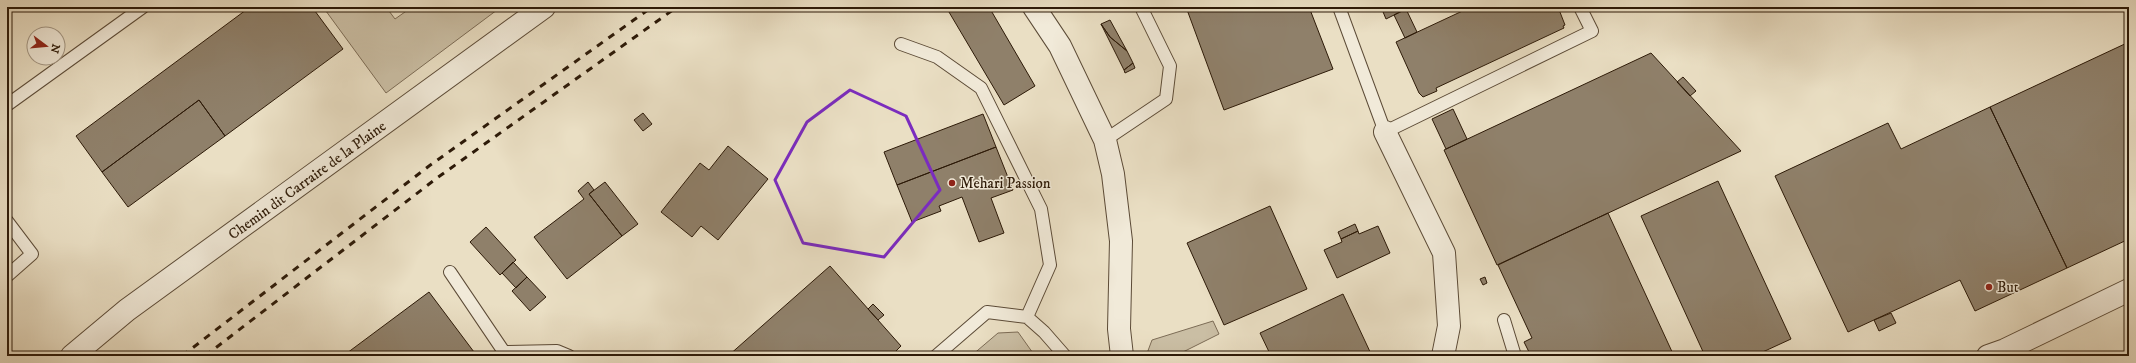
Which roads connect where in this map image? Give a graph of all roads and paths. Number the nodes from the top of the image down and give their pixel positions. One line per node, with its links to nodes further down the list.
1 (143, 7): 8 (lane)
2 (544, 7): 17 (street, Chemin dit Carraire de la Plaine)
3 (1034, 7): 10 (street)
4 (1141, 7): 10 (lane)
5 (1338, 7): 9 (lane)
6 (1580, 7): 9 (lane)
7 (901, 44): 15 (lane)
8 (7, 105)
9 (1385, 132): 22 (street)
10 (1105, 140): 21 (street)
11 (7, 221): 13 (lane)
12 (450, 272): 18 (lane)
13 (7, 276)
14 (2129, 290): 24 (street)
15 (1027, 317): 19 (lane); 20 (lane)
16 (1504, 320): 23 (lane)
17 (72, 356)
18 (569, 356)
19 (936, 356)
20 (1065, 356)
21 (1122, 356)
22 (1443, 356)
23 (1515, 356)
24 (1988, 356)

